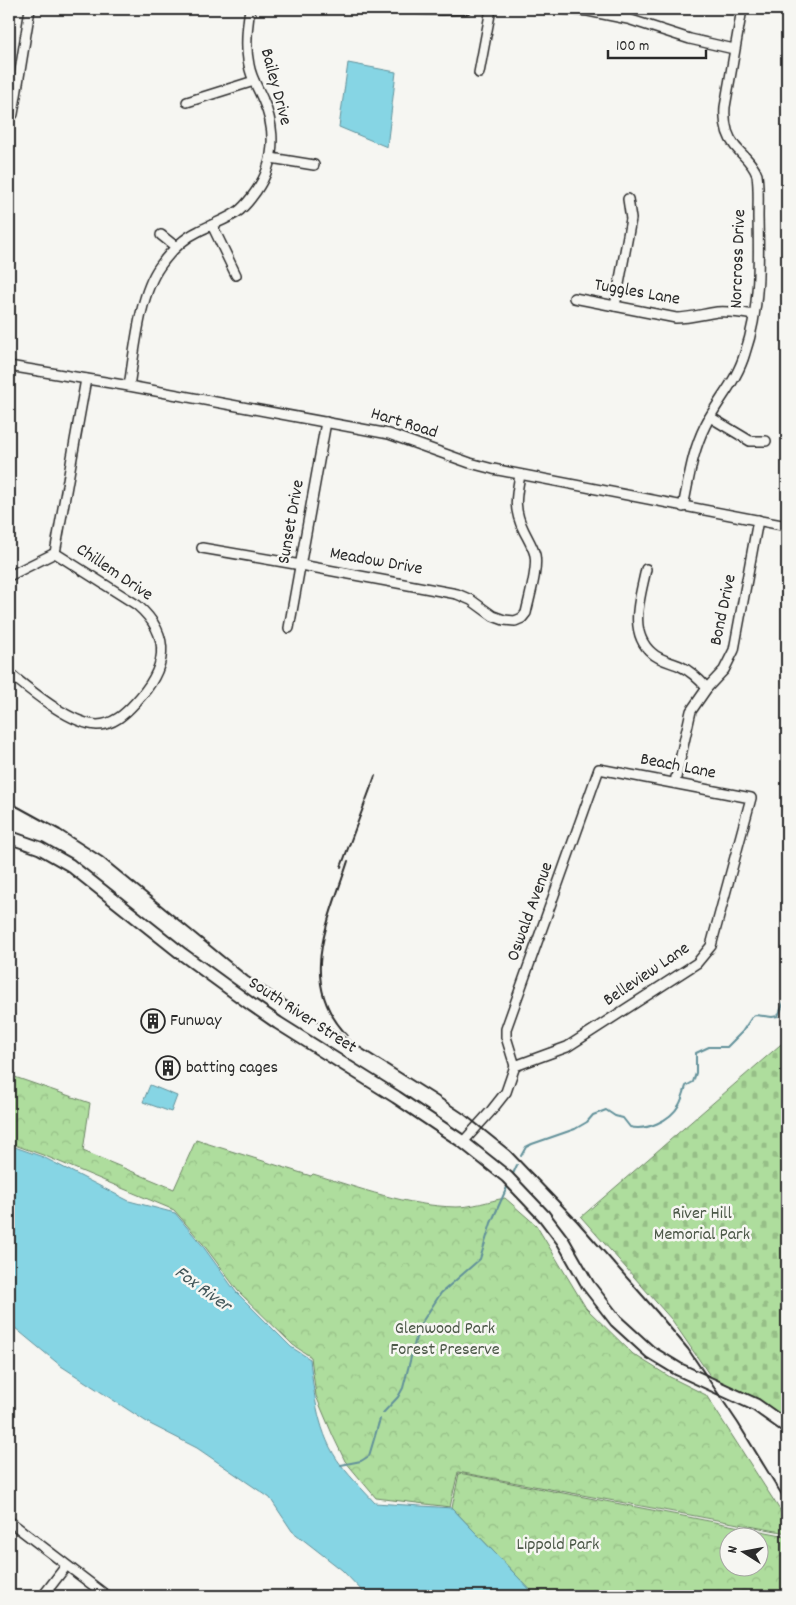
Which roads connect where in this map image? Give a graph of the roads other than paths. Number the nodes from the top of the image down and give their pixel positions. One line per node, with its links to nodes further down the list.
1 (30, 9): 12 (street)
2 (250, 9): 10 (street, Bailey Drive)
3 (415, 9): 4 (street)
4 (466, 9)
5 (491, 9): 9 (street)
6 (562, 9): 8 (street)
7 (742, 9): 8 (street, Norcross Drive)
8 (734, 48): 22 (street, Norcross Drive)
9 (479, 73)
10 (254, 82): 11 (street); 13 (street, Bailey Drive)
11 (187, 102)
12 (11, 114)
13 (271, 158): 14 (street); 16 (street, Bailey Drive)
14 (314, 165)
15 (628, 199): 21 (street)
16 (212, 225): 18 (street, Bailey Drive); 19 (street)
17 (161, 235): 18 (street)
18 (176, 247): 25 (street, Bailey Drive)
19 (236, 275)
20 (574, 298): 21 (street, Tuggles Lane)
21 (615, 306): 22 (street, Tuggles Lane)
22 (754, 315): 26 (street, Norcross Drive)
23 (9, 366): 24 (street, Hart Road)
24 (86, 379): 25 (street, Hart Road); 34 (street, Chillem Drive)
25 (128, 386): 27 (street, Hart Road)
26 (710, 416): 28 (street); 30 (street, Norcross Drive)
27 (326, 422): 29 (street, Hart Road); 35 (street, Sunset Drive)
28 (766, 442)
29 (520, 474): 30 (street, Hart Road); 35 (street, Meadow Drive)
30 (683, 507): 31 (street, Hart Road)
31 (758, 520): 32 (street, Hart Road); 40 (street, Bond Drive)
32 (787, 526)
33 (202, 548): 35 (street, Meadow Drive)
34 (55, 553): 37 (street, Chillem Drive); 39 (street, Chillem Drive)
35 (301, 565): 38 (street, Sunset Drive)
36 (646, 569): 40 (street)
37 (9, 576)
38 (289, 628)
39 (9, 674)
40 (706, 688): 42 (street, Bond Drive)
41 (599, 769): 42 (street, Beach Lane); 45 (street, Oswald Avenue)
42 (675, 782): 43 (street, Beach Lane)
43 (751, 798): 45 (street, Belleview Lane)
44 (9, 837): 46 (main road, South River Street)
45 (515, 1066): 46 (street)
46 (463, 1142): 47 (main road, South River Street)
47 (787, 1427)
48 (9, 1521): 49 (street)
49 (66, 1566): 50 (street); 51 (street)
50 (43, 1596)
51 (107, 1596)

